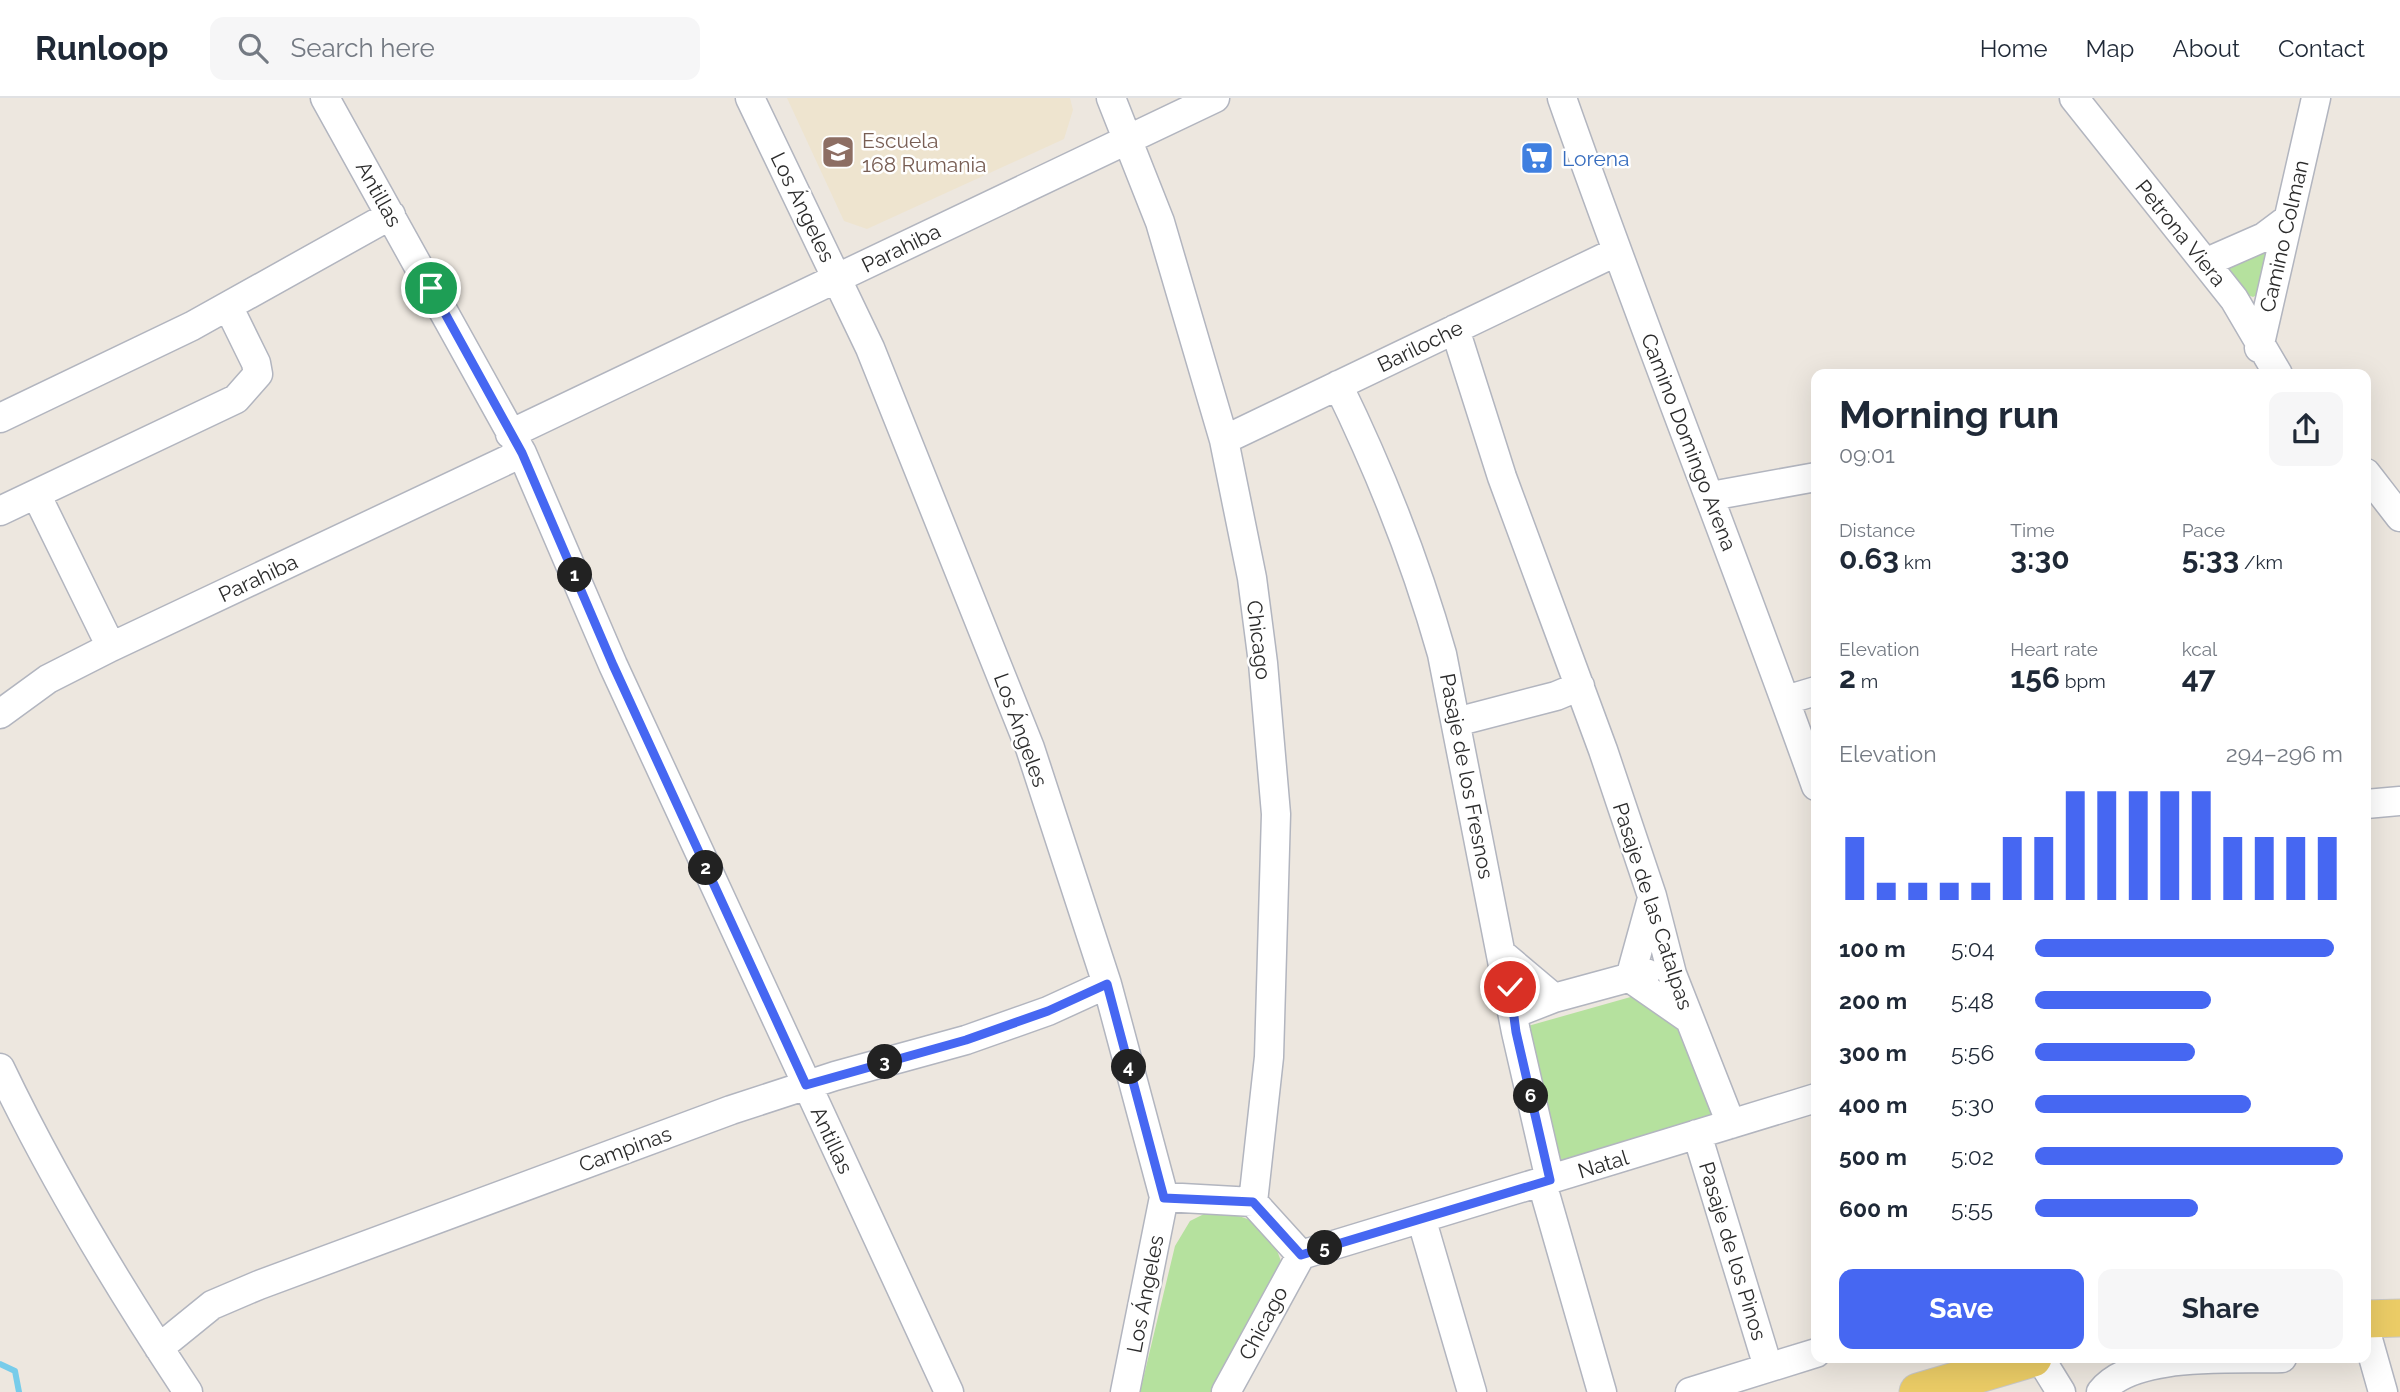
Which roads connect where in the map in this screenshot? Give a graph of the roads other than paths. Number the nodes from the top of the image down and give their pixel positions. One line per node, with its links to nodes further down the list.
1 (325, 98): 9 (street, Antillas)
2 (750, 98): 13 (street, Los Ángeles)
3 (1111, 98): 8 (street, Chicago)
4 (1215, 98): 8 (street, Parahiba)
5 (1562, 98): 11 (street, Camino Domingo Arena)
6 (2074, 98): 12 (street, Petrona Viera)
7 (2316, 98): 10 (street, Camino Colman)
8 (1126, 138): 13 (street, Parahiba); 21 (street, Chicago)
9 (391, 215): 14 (street); 22 (street, Antillas)
10 (2288, 219): 12 (street); 16 (street, Camino Colman)
11 (1616, 252): 15 (street, Bariloche); 26 (street, Camino Domingo Arena)
12 (2207, 262): 16 (street, Petrona Viera)
13 (837, 279): 22 (street, Parahiba); 42 (street, Los Ángeles)
14 (228, 306): 20 (street); 25 (street)
15 (1455, 329): 19 (street, Bariloche); 30 (street, Pasaje de las Catalpas)
16 (2260, 343): 17 (street, Camino Colman); 18 (street, Petrona Viera)
17 (2255, 369)
18 (2275, 369)
19 (1338, 385): 21 (street, Bariloche); 34 (street, Pasaje de los Fresnos)
20 (0, 418)
21 (1224, 440): 53 (street, Chicago)
22 (516, 444): 29 (street, Parahiba); 47 (street, Antillas)
23 (1811, 478): 26 (street)
24 (2371, 480): 28 (street)
25 (36, 494): 27 (street); 29 (street)
26 (1711, 496): 32 (street, Camino Domingo Arena)
27 (0, 511)
28 (2400, 517)
29 (111, 648): 33 (street, Parahiba)
30 (1580, 686): 34 (street); 38 (street, Pasaje de las Catalpas)
31 (1811, 692): 32 (street)
32 (1786, 700): 35 (street, Camino Domingo Arena)
33 (0, 714)
34 (1456, 722): 39 (street, Pasaje de los Fresnos)
35 (1811, 772)
36 (2400, 801): 37 (street)
37 (2371, 804)
38 (1652, 896): 40 (street, Pasaje de las Catalpas); 41 (street)
39 (1503, 955): 43 (street); 44 (street, Pasaje de los Fresnos)
40 (1670, 966): 41 (street); 45 (street, Pasaje de las Catalpas)
41 (1630, 978): 43 (street); 45 (street)
42 (1107, 984): 47 (street, Campinas); 52 (street, Los Ángeles)
43 (1554, 998): 44 (street)
44 (1513, 1014): 51 (street, Pasaje de los Fresnos)
45 (1689, 1019): 49 (street, Pasaje de las Catalpas)
46 (0, 1068): 58 (street)
47 (806, 1085): 58 (street, Campinas); 66 (street, Antillas)
48 (1811, 1100): 49 (street, Natal)
49 (1731, 1124): 50 (street, Natal)
50 (1697, 1134): 51 (street, Natal); 64 (street, Pasaje de los Pinos)
51 (1546, 1182): 54 (street, Natal); 70 (street, Pasaje de los Fresnos)
52 (1164, 1198): 53 (street); 67 (street, Los Ángeles)
53 (1253, 1202): 55 (street)
54 (1422, 1221): 55 (street, Natal); 69 (street)
55 (1301, 1255): 68 (street, Chicago)
56 (2400, 1318): 57 (main road)
57 (2371, 1336)
58 (159, 1348): 65 (street)
59 (2371, 1352): 75 (street)
60 (1811, 1354): 64 (street)
61 (2016, 1363): 72 (main road)
62 (2043, 1363): 73 (street)
63 (2174, 1363): 74 (street)
64 (1768, 1367): 71 (street)
65 (188, 1392)
66 (949, 1392)
67 (1125, 1392)
68 (1226, 1392)
69 (1472, 1392)
70 (1602, 1392)
71 (1690, 1392)
72 (1918, 1392)
73 (2061, 1392)
74 (2101, 1392)
75 (2383, 1392)

